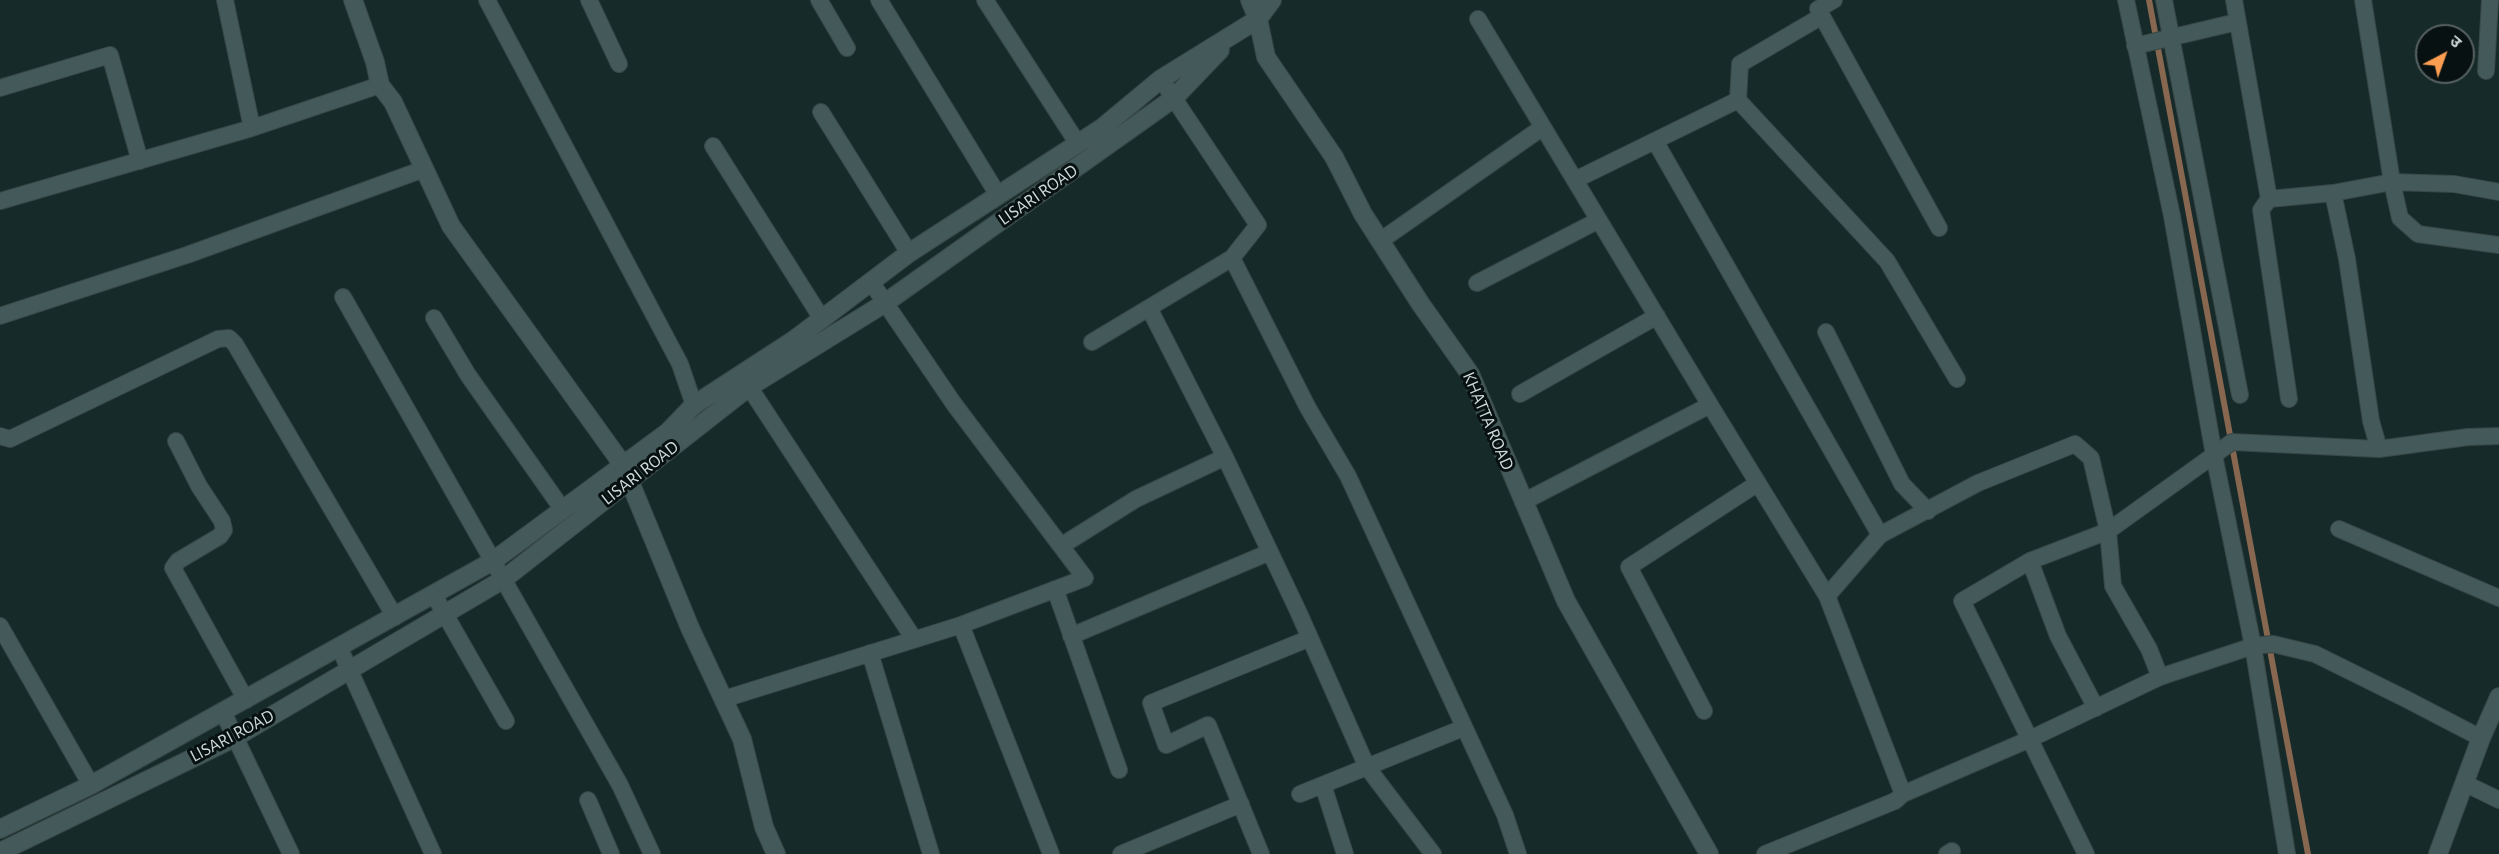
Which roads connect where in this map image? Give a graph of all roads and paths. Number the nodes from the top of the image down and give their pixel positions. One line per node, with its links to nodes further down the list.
1 (225, 0): 33 (street)
2 (353, 0): 27 (street)
3 (487, 0): 68 (street)
4 (590, 0): 24 (street)
5 (819, 0): 23 (street)
6 (879, 0): 43 (street)
7 (985, 0): 35 (street)
8 (1250, 0): 17 (street, KHATTA ROAD)
9 (1272, 0): 17 (street, LISARI ROAD)
10 (1834, 0): 16 (street)
11 (2126, 0): 22 (street)
12 (2164, 0): 21 (street)
13 (2234, 0): 19 (street)
14 (2363, 0): 40 (street)
15 (2490, 0): 25 (street)
16 (1822, 16): 30 (street); 47 (street)
17 (1258, 18): 20 (street, LISARI ROAD); 48 (street, KHATTA ROAD)
18 (1478, 19): 32 (street)
19 (2237, 22): 21 (street); 44 (street)
20 (1238, 31): 26 (street, LISARI ROAD); 29 (street, LISARI ROAD)
21 (2172, 36): 22 (street); 66 (street)
22 (2135, 46): 74 (street)
23 (848, 48)
24 (619, 64)
25 (2486, 71)
26 (1161, 79): 29 (street); 35 (street, LISARI ROAD)
27 (380, 85): 33 (street); 38 (street)
28 (0, 88): 37 (street)
29 (1174, 98): 51 (street); 55 (street, LISARI ROAD)
30 (1738, 100): 34 (street); 63 (street)
31 (821, 112): 50 (street)
32 (1544, 127): 39 (street); 48 (street)
33 (252, 128): 37 (street)
34 (1654, 141): 39 (street); 83 (street)
35 (1078, 144): 43 (street, LISARI ROAD)
36 (713, 146): 60 (street)
37 (140, 160): 45 (street)
38 (424, 169): 57 (street); 76 (street)
39 (1575, 180): 46 (street)
40 (2392, 182): 41 (street); 42 (street); 49 (street)
41 (2499, 192)
42 (2333, 193): 44 (street); 73 (street)
43 (998, 195): 50 (street, LISARI ROAD)
44 (2269, 199): 67 (street)
45 (0, 201)
46 (1599, 220): 53 (street); 58 (street)
47 (1939, 228)
48 (1380, 241): 78 (street, KHATTA ROAD)
49 (2499, 244)
50 (909, 253): 52 (street, LISARI ROAD)
51 (1232, 258): 56 (street); 112 (street)
52 (871, 282): 55 (street); 60 (street, LISARI ROAD)
53 (1477, 283)
54 (343, 297): 86 (street)
55 (885, 303): 64 (street, LISARI ROAD); 84 (street)
56 (1149, 308): 62 (street); 75 (street)
57 (0, 316)
58 (1657, 316): 65 (street); 69 (street)
59 (434, 318): 79 (street)
60 (822, 319): 64 (street, LISARI ROAD)
61 (1826, 332): 80 (street)
62 (1092, 342)
63 (1957, 379)
64 (745, 381): 68 (street, LISARI ROAD); 76 (street, LISARI ROAD); 99 (street)
65 (1520, 394)
66 (2241, 395)
67 (2289, 399)
68 (694, 405): 76 (street, LISARI ROAD)
69 (1710, 405): 77 (street); 78 (street)
70 (0, 436): 94 (street)
71 (2499, 436): 73 (street)
72 (176, 441): 107 (street)
73 (2379, 449): 74 (street)
74 (2214, 455): 82 (street); 100 (street)
75 (1225, 457): 84 (street); 85 (street)
76 (626, 473): 79 (street, LISARI ROAD); 88 (street, LISARI ROAD); 106 (street)
77 (1758, 483): 91 (street); 109 (street)
78 (1523, 502): 140 (street, KHATTA ROAD)
79 (563, 510): 86 (street, LISARI ROAD)
80 (1929, 511): 82 (street); 83 (street)
81 (2339, 529): 92 (street)
82 (2108, 531): 87 (street); 104 (street)
83 (1880, 536): 91 (street)
84 (1061, 546): 89 (street)
85 (1270, 552): 97 (street); 98 (street)
86 (493, 561): 88 (street); 90 (street, LISARI ROAD)
87 (2030, 561): 108 (street); 115 (street)
88 (504, 579): 93 (street, LISARI ROAD); 131 (street)
89 (1055, 589): 95 (street); 97 (street)
90 (434, 595): 93 (street); 94 (street, LISARI ROAD)
91 (1827, 596): 122 (street)
92 (2499, 598)
93 (445, 614): 103 (street, LISARI ROAD); 111 (street)
94 (396, 617): 101 (street, LISARI ROAD)
95 (961, 625): 99 (street); 134 (street)
96 (0, 626): 119 (street)
97 (1071, 636): 117 (street)
98 (1310, 638): 116 (street); 125 (street)
99 (914, 639): 102 (street)
100 (2253, 646): 104 (street); 114 (street); 143 (street)
101 (340, 649): 103 (street); 107 (street, LISARI ROAD)
102 (870, 653): 106 (street); 133 (street)
103 (349, 669): 113 (street, LISARI ROAD); 129 (street)
104 (2160, 677): 108 (street)
105 (2499, 697): 114 (street)
106 (724, 699): 132 (street)
107 (246, 700): 110 (street, LISARI ROAD)
108 (2096, 708): 115 (street)
109 (1704, 711)
110 (223, 712): 113 (street); 119 (street, LISARI ROAD)
111 (506, 722)
112 (1462, 728): 116 (street); 139 (street)
113 (234, 738): 127 (street, LISARI ROAD); 128 (street)
114 (2481, 738): 118 (street)
115 (2030, 740): 122 (street); 142 (street)
116 (1367, 767): 120 (street); 138 (street)
117 (1119, 770)
118 (2464, 783): 124 (street); 144 (street)
119 (91, 785): 126 (street, LISARI ROAD)
120 (1323, 785): 121 (street); 137 (street)
121 (1300, 794)
122 (1903, 794): 141 (street)
123 (588, 800): 130 (street)
124 (2499, 800)
125 (1241, 804): 135 (street); 136 (street)
126 (0, 829)
127 (0, 852)
128 (291, 854)
129 (433, 854)
130 (611, 854)
131 (652, 854)
132 (776, 854)
133 (931, 854)
134 (1050, 854)
135 (1121, 854)
136 (1261, 854)
137 (1345, 854)
138 (1433, 854)
139 (1518, 854)
140 (1709, 854)
141 (1765, 854)
142 (2086, 854)
143 (2287, 854)
144 (2438, 854)

